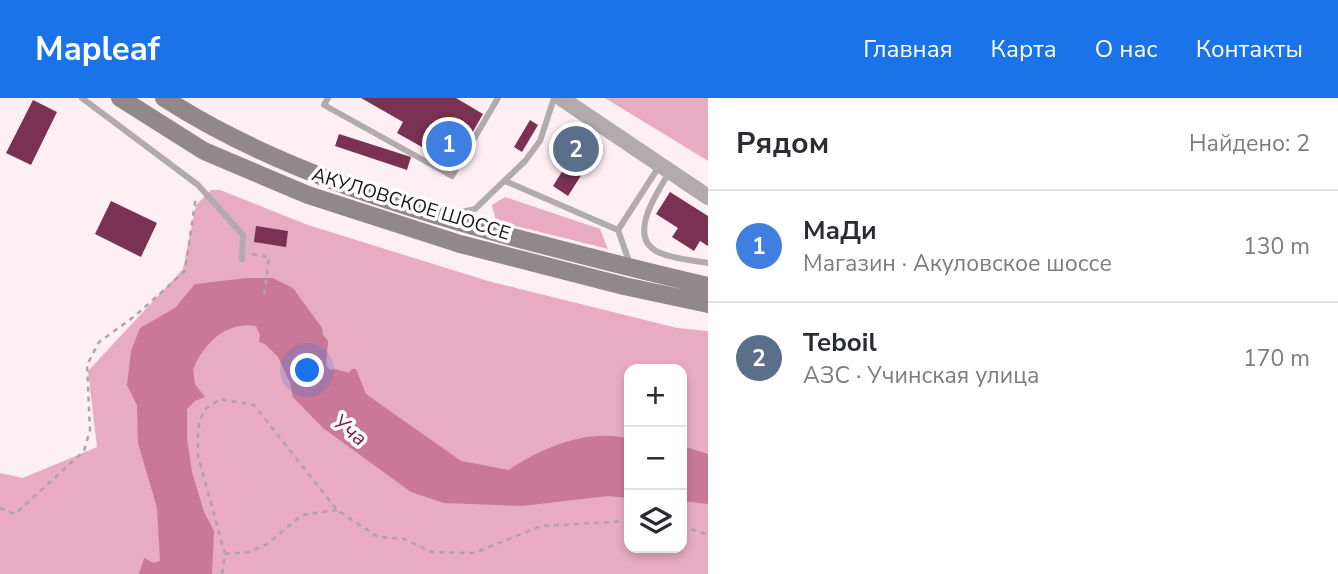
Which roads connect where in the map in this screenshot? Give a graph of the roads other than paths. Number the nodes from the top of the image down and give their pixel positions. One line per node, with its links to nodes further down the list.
1 (82, 98): 13 (lane)
2 (120, 98): 17 (main road, АКУЛОВСКОЕ ШОССЕ)
3 (164, 98): 11 (main road, АКУЛОВСКОЕ ШОССЕ)
4 (328, 98): 5 (lane)
5 (498, 98)
6 (554, 98): 9 (lane)
7 (561, 98): 8 (street)
8 (665, 168): 10 (street); 12 (lane); 14 (lane)
9 (505, 181): 11 (lane); 12 (lane)
10 (708, 197)
11 (439, 217): 15 (main road, АКУЛОВСКОЕ ШОССЕ)
12 (618, 230): 15 (lane)
13 (242, 255)
14 (708, 263)
15 (632, 269): 16 (main road, АКУЛОВСКОЕ ШОССЕ)
16 (708, 286)
17 (708, 303)

